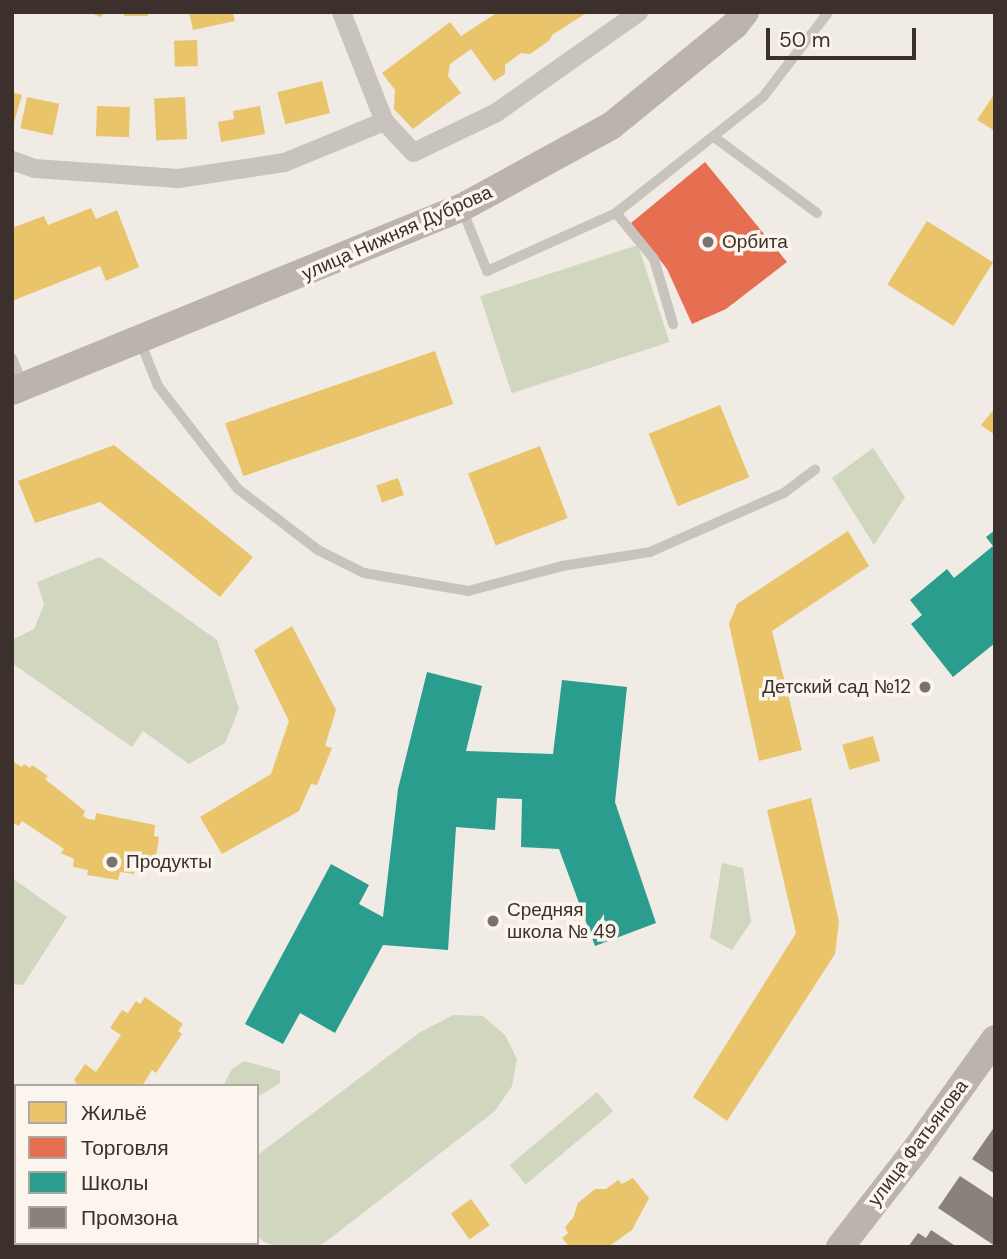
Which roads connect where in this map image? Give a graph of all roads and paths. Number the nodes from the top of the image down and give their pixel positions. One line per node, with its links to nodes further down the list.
1 (341, 12): 5 (street)
2 (638, 12): 5 (street)
3 (745, 12): 8 (street, улица Нижняя Дуброва)
4 (824, 12): 6 (lane)
5 (384, 121): 7 (street)
6 (714, 137): 9 (lane); 10 (lane)
7 (12, 160)
8 (461, 208): 9 (lane); 12 (street, улица Нижняя Дуброва)
9 (616, 213): 11 (lane)
10 (817, 213)
11 (673, 324)
12 (139, 340): 14 (street, улица Нижняя Дуброва); 15 (lane)
13 (12, 358): 14 (lane)
14 (18, 388)
15 (815, 470)
16 (995, 1039): 17 (street, улица Фатьянова)
17 (840, 1247)

